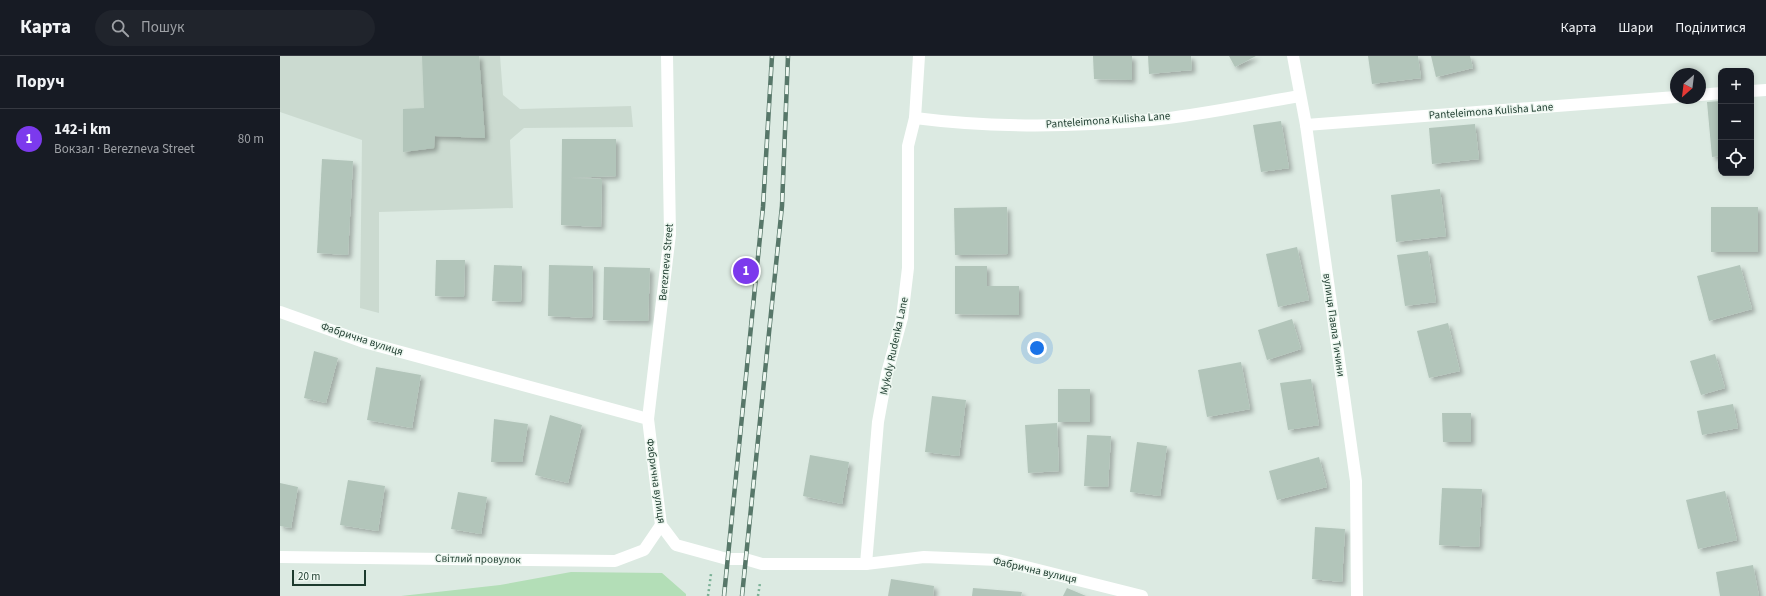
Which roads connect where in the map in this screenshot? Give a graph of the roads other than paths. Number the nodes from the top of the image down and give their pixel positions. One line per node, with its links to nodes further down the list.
1 (667, 56): 13 (street, Berezneva Street)
2 (919, 56): 10 (street, Mykoly Rudenka Lane)
3 (1293, 56): 8 (street, вулиця Павла Тичини)
4 (1766, 90): 5 (street)
5 (1754, 91)
6 (1718, 93): 7 (street)
7 (1706, 94)
8 (1300, 96): 10 (street, Panteleimona Kulisha Lane); 11 (street, вулиця Павла Тичини)
9 (1670, 96): 11 (street, Panteleimona Kulisha Lane)
10 (915, 118): 16 (street, Mykoly Rudenka Lane)
11 (1306, 125): 18 (street, вулиця Павла Тичини)
12 (280, 312): 13 (street, Фабрична вулиця)
13 (648, 419): 14 (street, Фабрична вулиця)
14 (660, 525): 15 (street, Світлий провулок); 16 (street, Фабрична вулиця)
15 (280, 557)
16 (866, 564): 17 (street, Фабрична вулиця)
17 (1142, 596)
18 (1357, 596)

